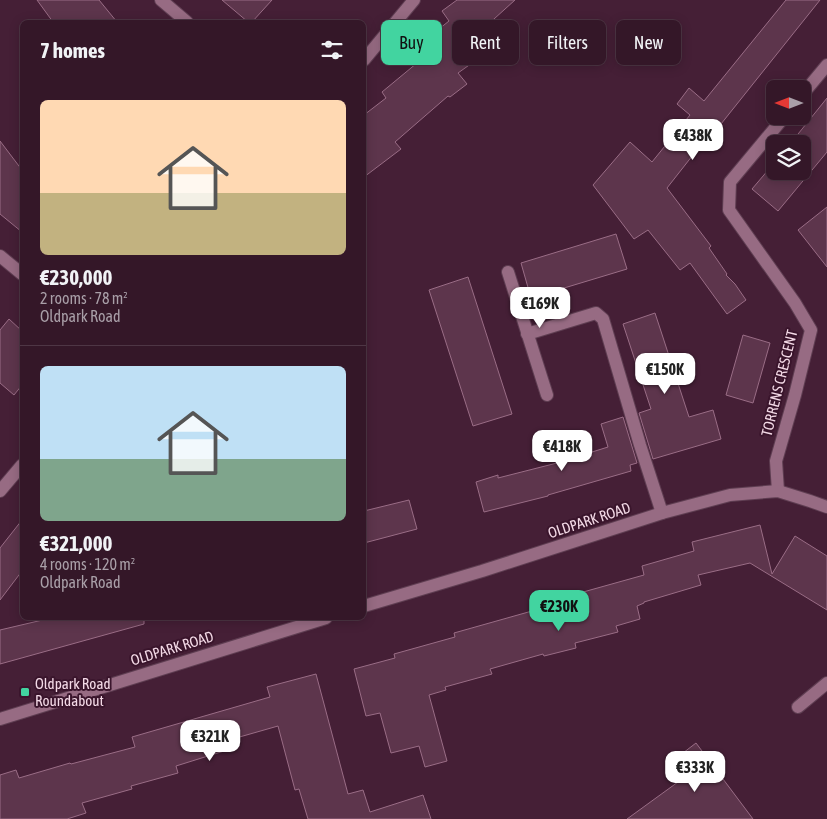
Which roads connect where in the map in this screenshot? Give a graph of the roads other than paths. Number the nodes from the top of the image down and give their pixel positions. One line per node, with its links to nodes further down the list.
1 (161, 0): 3 (street)
2 (414, 0): 4 (street)
3 (185, 20)
4 (366, 58)
5 (827, 65): 6 (street)
6 (811, 84)
7 (778, 125): 14 (street, TORRENS CRESCENT)
8 (0, 256): 9 (street)
9 (20, 272)
10 (508, 272): 11 (street)
11 (528, 334): 12 (street); 17 (street)
12 (546, 395)
13 (20, 467): 15 (street)
14 (778, 491): 16 (street, OLDPARK ROAD); 17 (street, OLDPARK ROAD)
15 (0, 492)
16 (827, 507)
17 (662, 514): 18 (street, OLDPARK ROAD)
18 (366, 605)
19 (320, 620): 22 (street, OLDPARK ROAD)
20 (827, 682): 21 (street)
21 (798, 707)
22 (0, 719)

